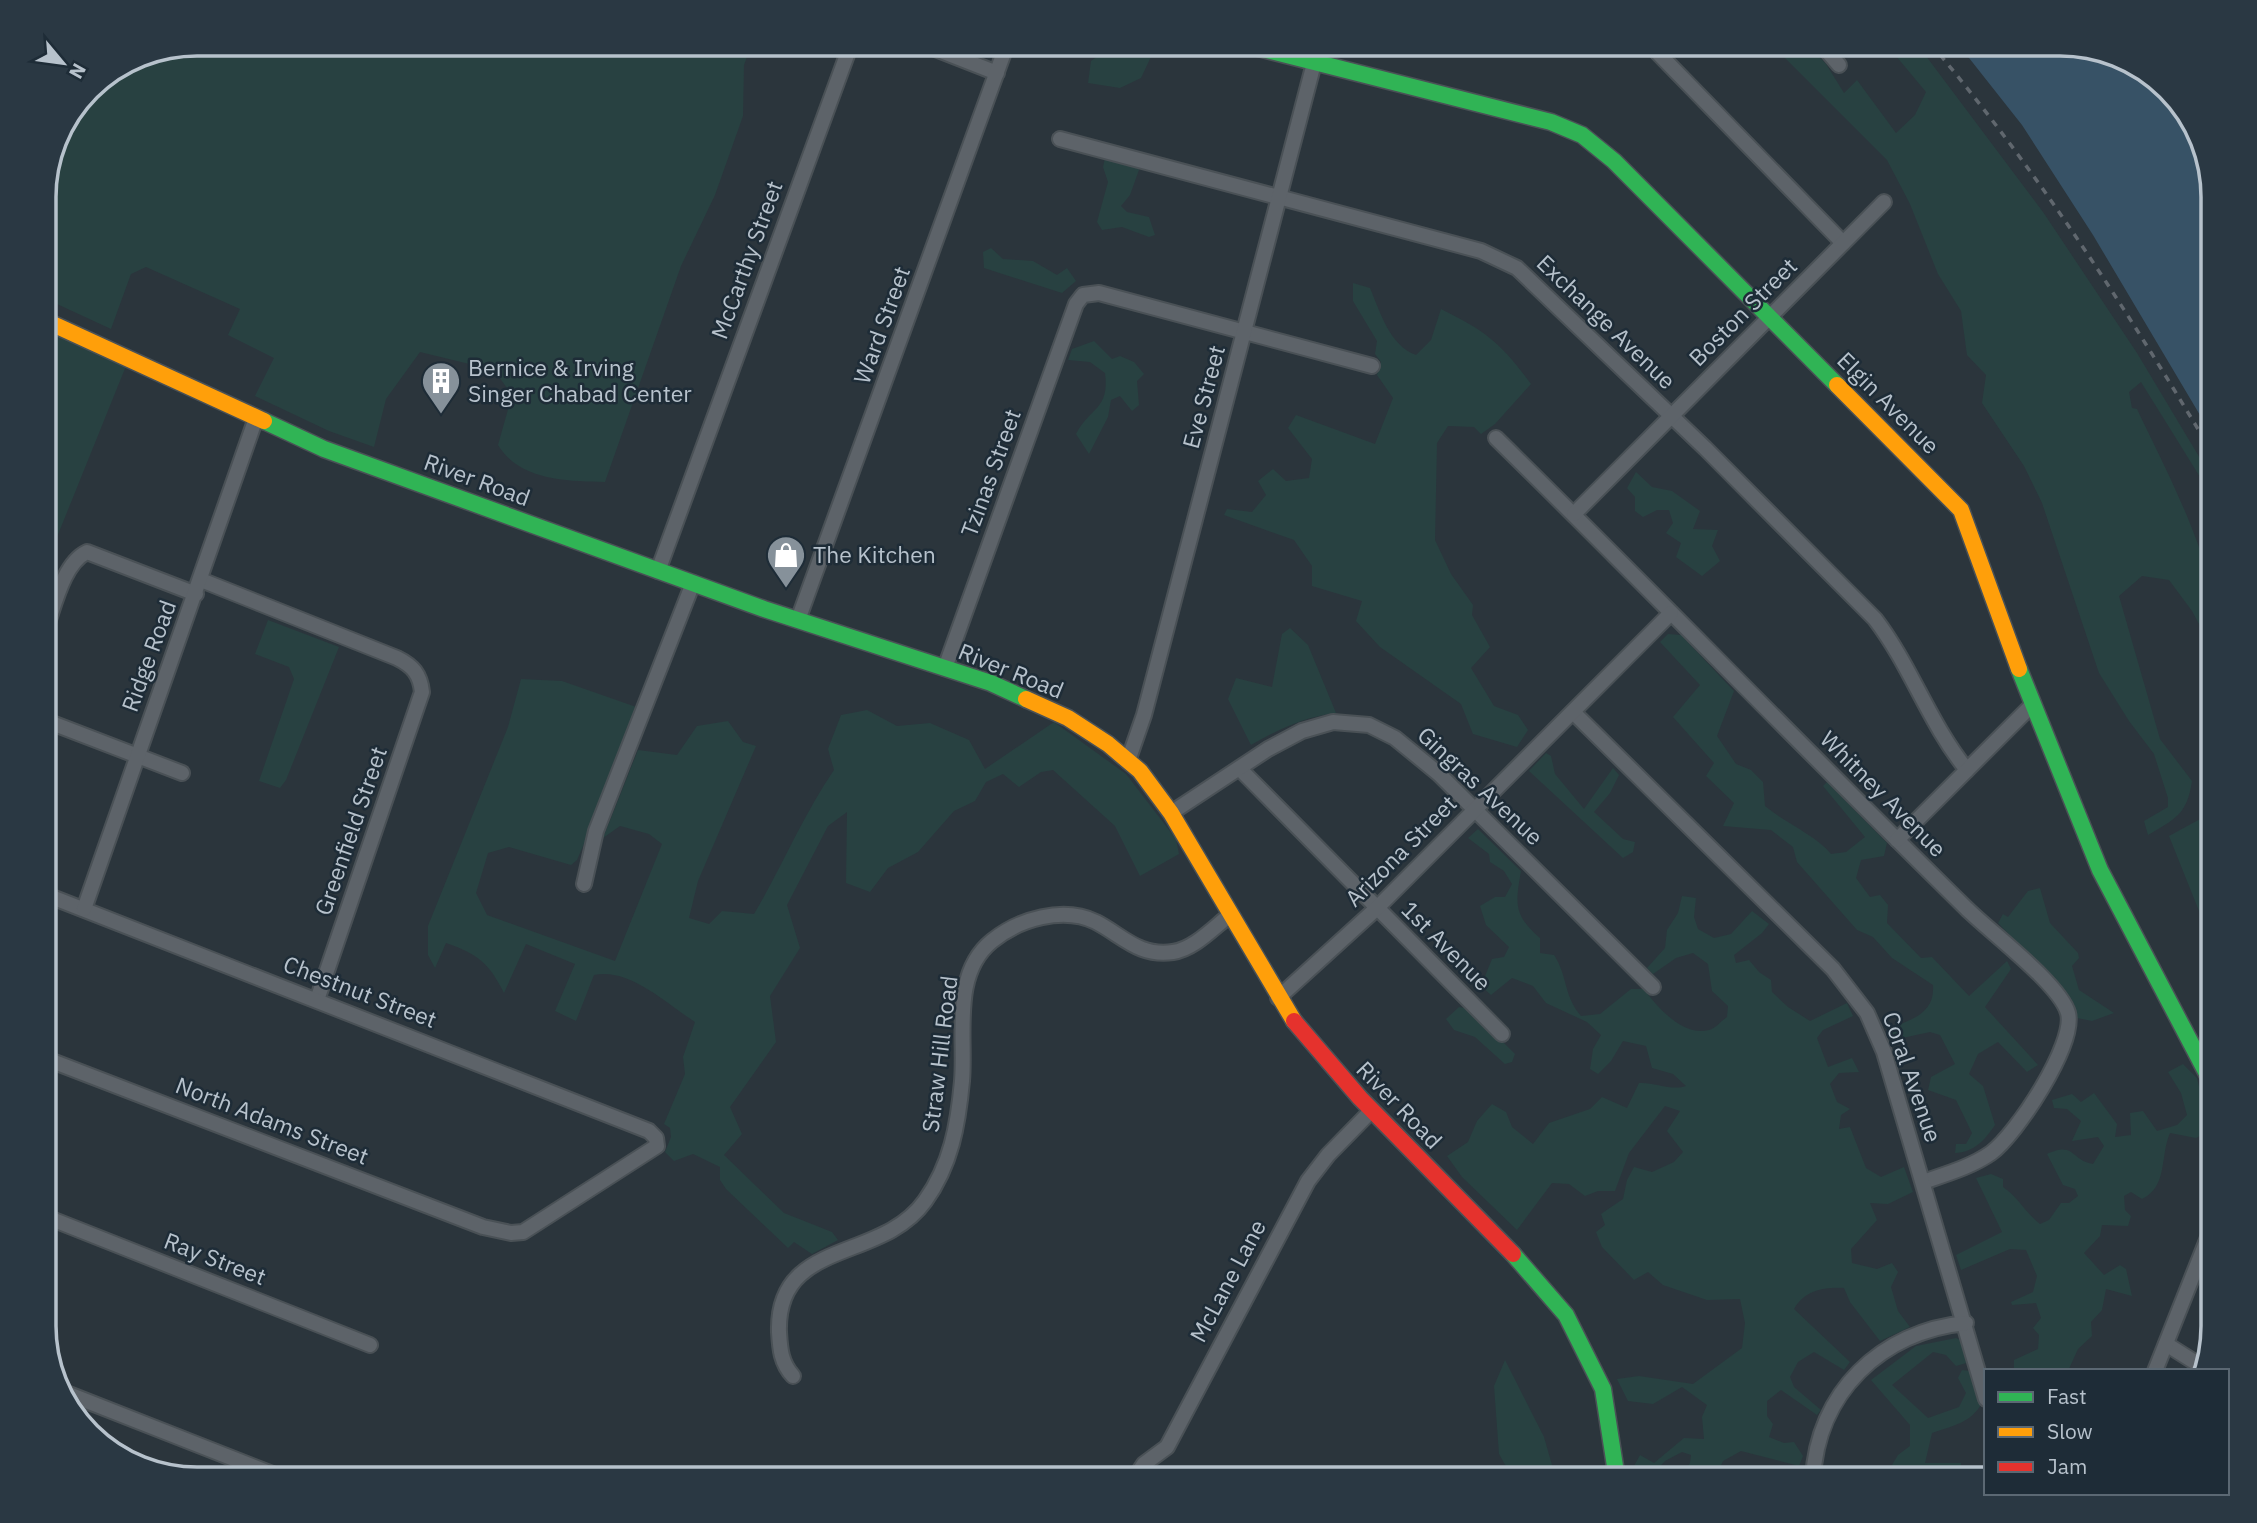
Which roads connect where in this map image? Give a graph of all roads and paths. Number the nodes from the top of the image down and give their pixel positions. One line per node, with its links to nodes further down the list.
1 (847, 56): 23 (street, McCarthy Street)
2 (954, 56): 10 (street)
3 (1003, 56): 10 (street, Ward Street)
4 (1287, 56): 8 (street, Elgin Avenue)
5 (1315, 56): 8 (street, Eve Street)
6 (1661, 56): 14 (street)
7 (1831, 56): 9 (street)
8 (1313, 63): 12 (street, Eve Street); 15 (street, Elgin Avenue)
9 (1839, 65)
10 (997, 73): 28 (street, Ward Street)
11 (1060, 139): 12 (street, Exchange Avenue)
12 (1278, 197): 17 (street, Eve Street); 19 (street, Exchange Avenue)
13 (1884, 201): 14 (street, Boston Street)
14 (1843, 243): 15 (street, Boston Street)
15 (1770, 317): 19 (street, Boston Street); 30 (street, Elgin Avenue)
16 (56, 326): 20 (street, River Road)
17 (1244, 332): 18 (street); 29 (street, Tzinas Street); 34 (street, Eve Street)
18 (1372, 366)
19 (1672, 416): 22 (street, Boston Street); 36 (street, Exchange Avenue)
20 (256, 418): 23 (street, River Road); 25 (street, Ridge Road)
21 (1496, 438): 22 (street, Whitney Avenue)
22 (1574, 514): 27 (street, Whitney Avenue)
23 (658, 571): 24 (street, River Road)
24 (693, 583): 28 (street, River Road); 41 (street)
25 (198, 587): 26 (street); 33 (street, Ridge Road); 48 (street, Greenfield Street)
26 (56, 604)
27 (1671, 613): 31 (street, Arizona Street); 40 (street, Whitney Avenue)
28 (798, 620): 29 (street, River Road)
29 (946, 668): 34 (street, River Road)
30 (2032, 705): 36 (street); 51 (street, Elgin Avenue)
31 (1573, 712): 38 (street, Arizona Street); 54 (street, Coral Avenue)
32 (56, 724): 33 (street)
33 (138, 755): 37 (street); 44 (street, Ridge Road)
34 (1128, 761): 39 (street, River Road)
35 (1240, 769): 38 (street, Gingras Avenue); 39 (street, Gingras Avenue); 43 (street, 1st Avenue)
36 (1967, 770): 40 (street)
37 (182, 773)
38 (1475, 810): 43 (street, Arizona Street); 46 (street, Gingras Avenue)
39 (1171, 813): 45 (street, River Road)
40 (1896, 840): 54 (street, Whitney Avenue)
41 (584, 884)
42 (56, 898): 44 (street, Chestnut Street)
43 (1377, 908): 47 (street, Arizona Street); 49 (street, 1st Avenue)
44 (84, 909): 48 (street, Chestnut Street)
45 (1230, 915): 47 (street, River Road); 62 (street, Straw Hill Road)
46 (1653, 987)
47 (1278, 998): 52 (street, River Road)
48 (317, 1000): 53 (street, Chestnut Street)
49 (1502, 1034)
50 (56, 1063): 53 (street, North Adams Street)
51 (2201, 1063)
52 (1372, 1110): 66 (street, McLane Lane); 67 (street, River Road)
53 (656, 1138)
54 (1923, 1182): 57 (street, Coral Avenue)
55 (56, 1221): 59 (street, Ray Street)
56 (2201, 1255): 58 (street)
57 (1966, 1323): 63 (street, Coral Avenue); 68 (street)
58 (2166, 1343): 60 (street); 61 (street)
59 (370, 1345)
60 (2196, 1363)
61 (2156, 1369)
62 (793, 1376)
63 (1984, 1391)
64 (75, 1397): 65 (street)
65 (254, 1467)
66 (1142, 1467)
67 (1615, 1467)
68 (1814, 1467)

